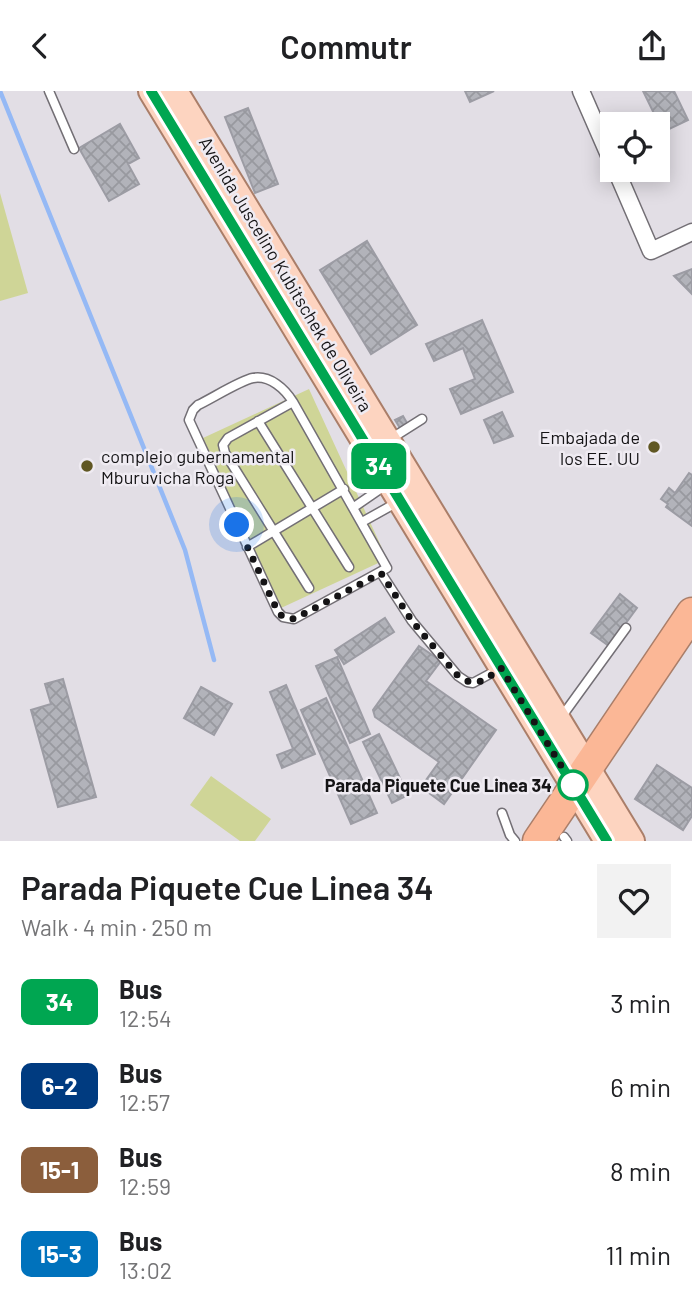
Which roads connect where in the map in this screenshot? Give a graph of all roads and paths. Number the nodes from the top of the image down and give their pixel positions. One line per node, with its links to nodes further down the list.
1 (49, 91): 7 (lane)
2 (151, 91): 5 (main road, Avenida Juscelino Kubitschek de Oliveira)
3 (175, 91): 5 (main road, Avenida Juscelino Kubitschek de Oliveira)
4 (581, 91): 6 (street)
5 (180, 118): 13 (main road, Avenida Juscelino Kubitschek de Oliveira); 15 (main road, Avenida Juscelino Kubitschek de Oliveira)
6 (600, 135)
7 (74, 149)
8 (621, 182): 9 (street)
9 (692, 232)
10 (293, 402): 12 (lane); 14 (lane); 20 (lane)
11 (422, 419): 13 (lane)
12 (258, 421): 17 (lane); 19 (lane)
13 (388, 440): 21 (main road, Avenida Juscelino Kubitschek de Oliveira)
14 (344, 489): 16 (lane); 17 (lane)
15 (395, 492): 16 (lane); 18 (lane); 21 (main road, Avenida Juscelino Kubitschek de Oliveira)
16 (354, 507): 18 (lane)
17 (312, 509): 19 (lane); 22 (lane)
18 (362, 522): 23 (lane)
19 (274, 532): 20 (lane); 24 (lane)
20 (247, 547): 23 (lane)
21 (451, 564): 28 (main road, Avenida Juscelino Kubitschek de Oliveira); 29 (main road, Avenida Juscelino Kubitschek de Oliveira)
22 (349, 567)
23 (381, 573): 28 (lane)
24 (309, 588)
25 (692, 613): 30 (highway)
26 (626, 628): 29 (lane)
27 (692, 647): 30 (highway)
28 (501, 668): 30 (main road, Avenida Juscelino Kubitschek de Oliveira)
29 (559, 721): 30 (main road, Avenida Juscelino Kubitschek de Oliveira)
30 (587, 788): 32 (highway); 34 (main road); 35 (main road)
31 (502, 813): 33 (lane)
32 (558, 840)
33 (515, 841)
34 (607, 841)
35 (632, 841)

